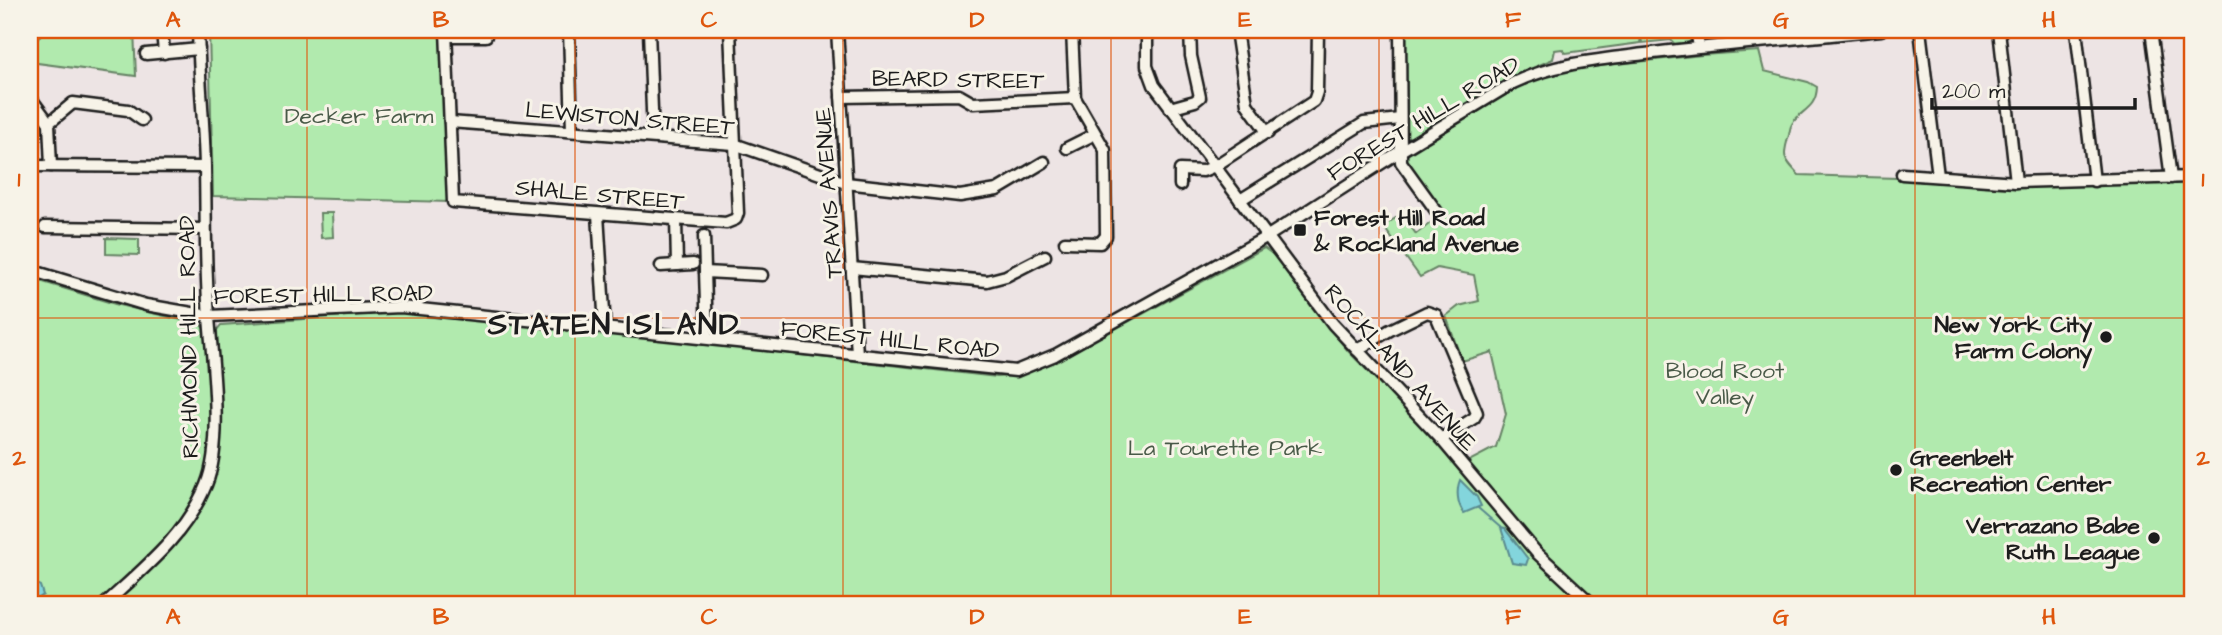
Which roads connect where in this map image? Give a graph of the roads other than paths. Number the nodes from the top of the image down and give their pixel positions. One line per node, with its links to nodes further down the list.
1 (162, 30): 23 (street)
2 (198, 30): 22 (street, RICHMOND HILL ROAD)
3 (569, 30): 33 (street)
4 (649, 30): 36 (street)
5 (730, 30): 37 (street)
6 (837, 30): 26 (street, TRAVIS AVENUE)
7 (1072, 30): 27 (street)
8 (1147, 30): 28 (street, ROCKLAND AVENUE)
9 (1190, 30): 28 (street)
10 (1236, 30): 34 (street)
11 (1318, 30): 34 (street)
12 (1400, 30): 29 (street)
13 (1696, 30): 21 (street)
14 (1881, 30): 21 (street, FOREST HILL ROAD)
15 (1920, 30): 46 (street)
16 (1999, 30): 50 (street)
17 (2076, 30): 49 (street)
18 (2151, 30): 48 (street)
19 (446, 33): 20 (street); 31 (street)
20 (486, 36)
21 (1699, 47): 39 (street, FOREST HILL ROAD)
22 (199, 49): 23 (street); 44 (street, RICHMOND HILL ROAD)
23 (164, 53): 24 (street)
24 (146, 54)
25 (30, 97): 32 (street)
26 (841, 97): 27 (street, BEARD STREET); 51 (street, TRAVIS AVENUE)
27 (1075, 98): 35 (street)
28 (1170, 108): 43 (street, ROCKLAND AVENUE)
29 (1400, 119): 39 (street); 53 (street)
30 (142, 120): 32 (street)
31 (450, 122): 33 (street, LEWISTON STREET); 55 (street, SHALE STREET)
32 (50, 123): 42 (street)
33 (572, 131): 36 (street, LEWISTON STREET)
34 (1268, 133): 43 (street)
35 (1096, 134): 38 (street); 61 (street)
36 (653, 137): 37 (street, LEWISTON STREET)
37 (734, 144): 51 (street, LEWISTON STREET); 56 (street, SHALE STREET)
38 (1067, 148)
39 (1399, 152): 54 (street); 60 (street, FOREST HILL ROAD)
40 (1044, 162): 51 (street, LEWISTON STREET)
41 (30, 166): 42 (street)
42 (51, 166): 44 (street)
43 (1215, 166): 52 (street); 53 (street, ROCKLAND AVENUE)
44 (205, 167): 58 (street, RICHMOND HILL ROAD)
45 (1902, 174): 46 (street)
46 (1938, 176): 50 (street)
47 (2192, 177): 48 (street)
48 (2171, 178): 49 (street)
49 (2094, 181): 50 (street)
50 (2017, 182)
51 (846, 183): 66 (street, TRAVIS AVENUE)
52 (1180, 185)
53 (1240, 200): 60 (street, ROCKLAND AVENUE)
54 (1437, 212)
55 (598, 214): 56 (street, SHALE STREET); 71 (street)
56 (676, 219): 64 (street)
57 (45, 227): 58 (street)
58 (205, 229): 70 (street, RICHMOND HILL ROAD)
59 (704, 236): 68 (street)
60 (1268, 236): 73 (street, ROCKLAND AVENUE); 74 (street, FOREST HILL ROAD)
61 (1065, 243)
62 (1045, 256): 66 (street)
63 (693, 264): 64 (street)
64 (677, 265): 65 (street)
65 (661, 266)
66 (852, 268): 74 (street, TRAVIS AVENUE)
67 (30, 270): 70 (street, FOREST HILL ROAD)
68 (705, 272): 69 (street); 72 (street)
69 (762, 275)
70 (209, 316): 71 (street, FOREST HILL ROAD); 76 (street, RICHMOND HILL ROAD)
71 (605, 328): 72 (street, FOREST HILL ROAD)
72 (707, 338): 74 (street, FOREST HILL ROAD)
73 (1357, 350): 75 (street, ROCKLAND AVENUE); 75 (street)
74 (857, 354)
75 (1441, 439): 77 (street, ROCKLAND AVENUE)
76 (104, 605)
77 (1593, 605)

